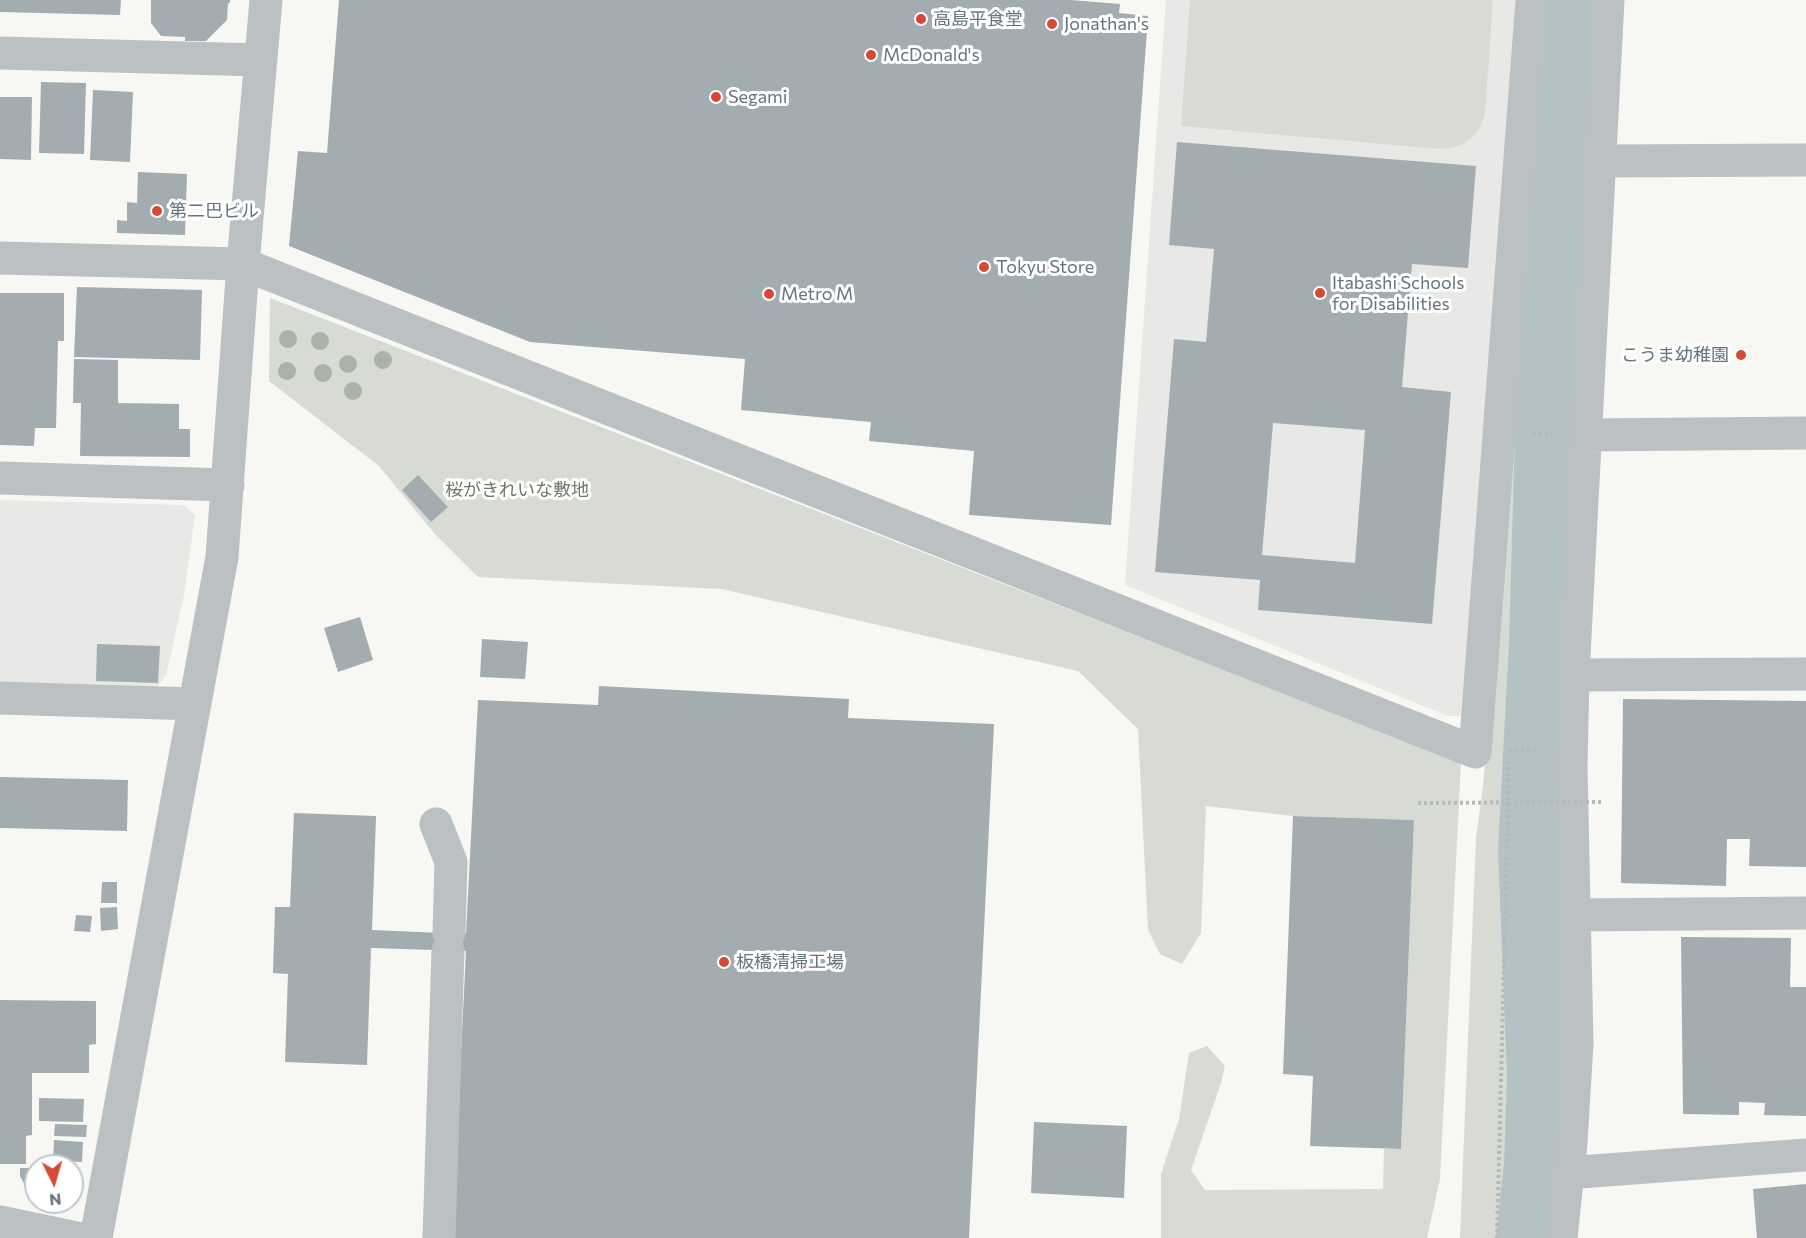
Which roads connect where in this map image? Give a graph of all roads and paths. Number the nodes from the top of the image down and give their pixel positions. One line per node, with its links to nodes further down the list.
1 (266, 0): 5 (street)
2 (1532, 0): 9 (street)
3 (1608, 0): 7 (street)
4 (0, 53): 5 (street)
5 (261, 60): 9 (street)
6 (1806, 160): 7 (street)
7 (1600, 161): 11 (street)
8 (0, 258): 9 (street)
9 (243, 264): 13 (street)
10 (1806, 434): 11 (street)
11 (1586, 435): 15 (street)
12 (0, 478): 13 (street)
13 (228, 485): 17 (street)
14 (1806, 674): 15 (street)
15 (1574, 675): 22 (street)
16 (0, 698): 17 (street)
17 (195, 704): 27 (street)
18 (1604, 802): 19 (path, bridge)
19 (1418, 804)
20 (436, 824): 28 (street)
21 (1806, 913): 22 (street)
22 (1574, 915): 24 (street)
23 (1806, 1155): 24 (street)
24 (1567, 1173): 29 (street)
25 (0, 1222): 26 (street)
26 (76, 1238)
27 (96, 1238)
28 (439, 1238)
29 (1561, 1238)

